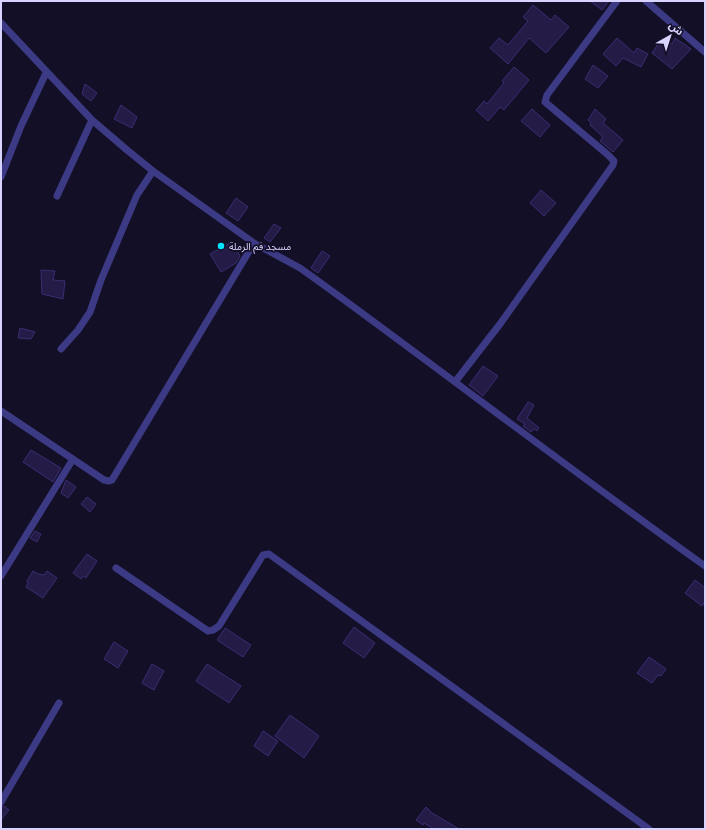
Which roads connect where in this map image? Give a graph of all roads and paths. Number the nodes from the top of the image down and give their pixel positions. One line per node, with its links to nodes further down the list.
1 (617, 1): 12 (street)
2 (646, 1): 4 (street)
3 (1, 23): 5 (street)
4 (705, 52)
5 (46, 73): 6 (street); 8 (street)
6 (92, 120): 7 (street); 9 (street)
7 (153, 171): 10 (street); 11 (street)
8 (1, 178)
9 (57, 196)
10 (254, 243): 12 (street); 14 (street)
11 (61, 349)
12 (455, 382): 15 (street)
13 (1, 411): 14 (street)
14 (73, 459): 17 (street)
15 (705, 566)
16 (116, 568): 20 (street)
17 (1, 576)
18 (60, 703): 19 (street)
19 (1, 802)
20 (649, 829)

